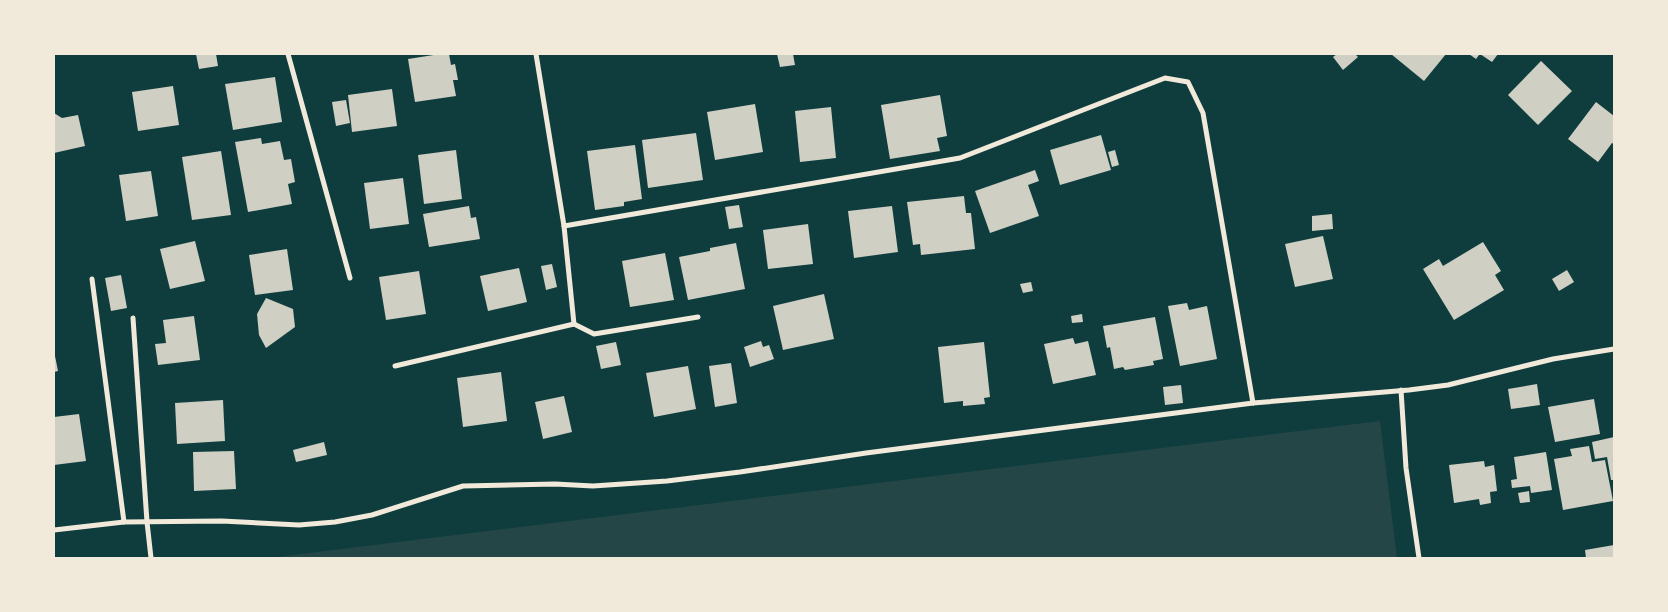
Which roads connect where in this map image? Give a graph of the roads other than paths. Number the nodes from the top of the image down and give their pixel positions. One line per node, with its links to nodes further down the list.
1 (288, 54): 4 (street)
2 (536, 54): 3 (street)
3 (564, 226): 8 (street); 12 (street)
4 (350, 278)
5 (92, 279): 13 (street)
6 (698, 317): 8 (street)
7 (133, 318): 14 (street)
8 (574, 324): 10 (street)
9 (1614, 349): 11 (street)
10 (395, 366)
11 (1401, 390): 12 (street); 17 (street)
12 (1253, 403): 14 (street)
13 (124, 522): 14 (street); 15 (street)
14 (146, 522): 16 (street)
15 (54, 530)
16 (151, 558)
17 (1419, 558)

